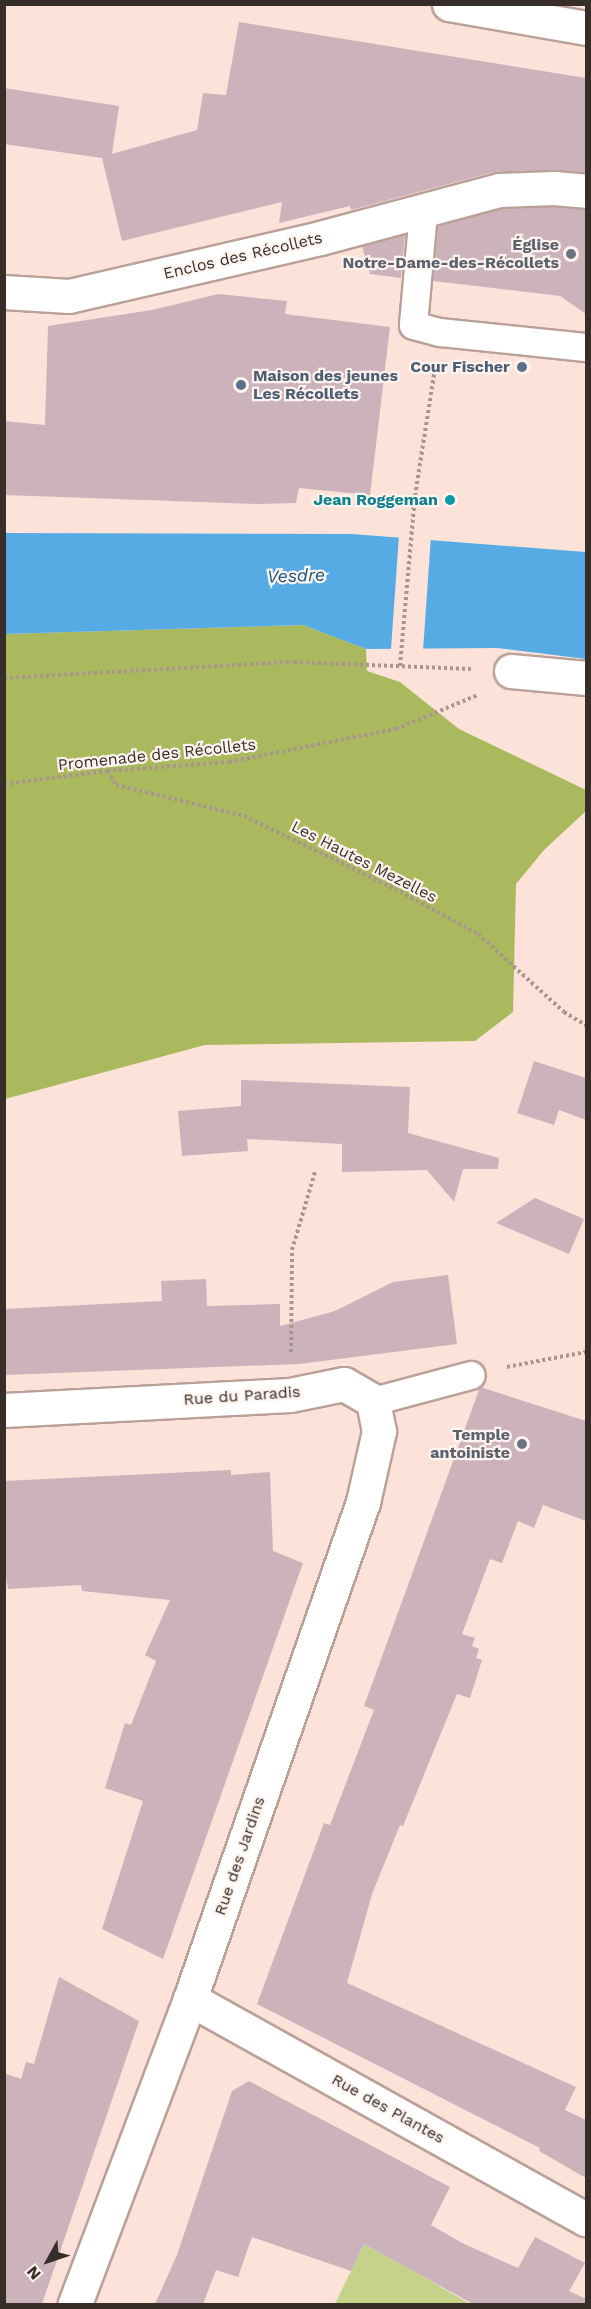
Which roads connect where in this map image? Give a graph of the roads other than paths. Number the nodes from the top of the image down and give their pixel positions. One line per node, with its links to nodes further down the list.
1 (449, 4): 2 (street)
2 (586, 28)
3 (586, 191): 4 (street, Enclos des Récollets)
4 (423, 212): 5 (street, Enclos des Récollets); 6 (lane)
5 (4, 292)
6 (586, 347)
7 (511, 671): 8 (street)
8 (586, 678)
9 (471, 1375): 10 (lane)
10 (373, 1401): 11 (street, Rue du Paradis); 12 (street, Rue des Jardins)
11 (4, 1410)
12 (190, 1999): 13 (street, Rue des Plantes); 14 (street, Rue des Jardins)
13 (586, 2219)
14 (75, 2304)

